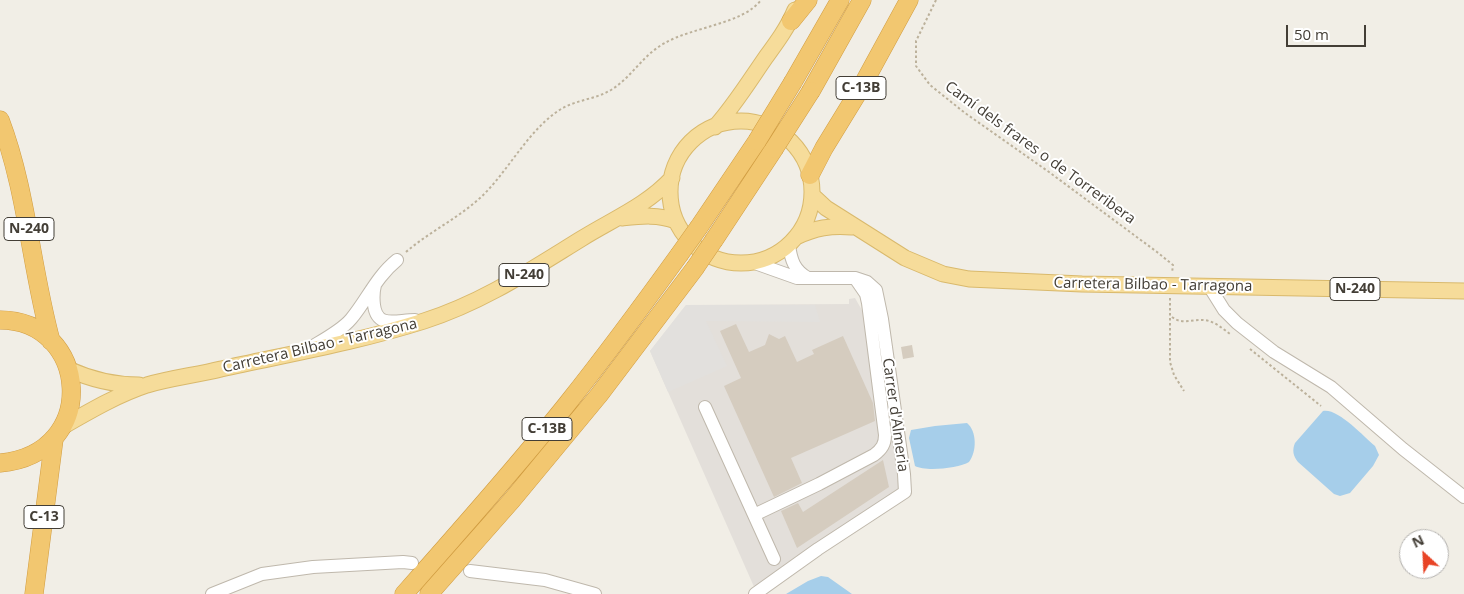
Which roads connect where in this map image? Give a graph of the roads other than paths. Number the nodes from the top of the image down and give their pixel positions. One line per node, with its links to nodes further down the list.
1 (800, 0): 6 (main road)
2 (808, 0): 6 (highway)
3 (840, 0): 39 (highway, C-13B, bridge)
4 (862, 0): 40 (highway, C-13B, bridge)
5 (909, 0): 9 (highway, C-13B)
6 (791, 21): 8 (main road)
7 (0, 120): 25 (highway, N-240)
8 (714, 127): 9 (main road, N-240); 10 (main road, N-240)
9 (810, 174): 11 (main road, N-240)
10 (672, 178): 12 (main road, N-240); 13 (main road, N-240)
11 (812, 195): 14 (main road, N-240); 15 (main road, N-240)
12 (618, 218): 13 (main road, N-240); 24 (main road, Carretera Bilbao - Tarragona / N-240)
13 (676, 221): 17 (main road, N-240)
14 (854, 227): 15 (main road, N-240); 21 (main road, Carretera Bilbao - Tarragona / N-240)
15 (793, 241): 17 (main road, N-240); 18 (street)
16 (396, 260): 20 (street)
17 (752, 262): 18 (street)
18 (808, 278): 19 (street)
19 (855, 278): 33 (street); 42 (street, Carrer d'Almeria)
20 (376, 281): 24 (street); 26 (street)
21 (1209, 286): 22 (main road, Carretera Bilbao - Tarragona / N-240); 32 (street)
22 (1464, 291)
23 (0, 320): 25 (highway, N-240)
24 (425, 321): 26 (main road, Carretera Bilbao - Tarragona / N-240)
25 (52, 340): 27 (highway, N-240)
26 (306, 351): 28 (main road, Carretera Bilbao - Tarragona / N-240)
27 (68, 369): 28 (main road, N-240); 30 (highway, N-240)
28 (148, 385): 30 (main road, N-240)
29 (705, 407): 33 (street)
30 (58, 433): 31 (highway, N-240); 37 (highway, C-13)
31 (0, 463)
32 (1464, 497)
33 (754, 515): 34 (street)
34 (774, 559)
35 (412, 564): 38 (street)
36 (470, 571): 41 (street)
37 (34, 594)
38 (212, 594)
39 (404, 594)
40 (429, 594)
41 (595, 594)
42 (755, 594)

